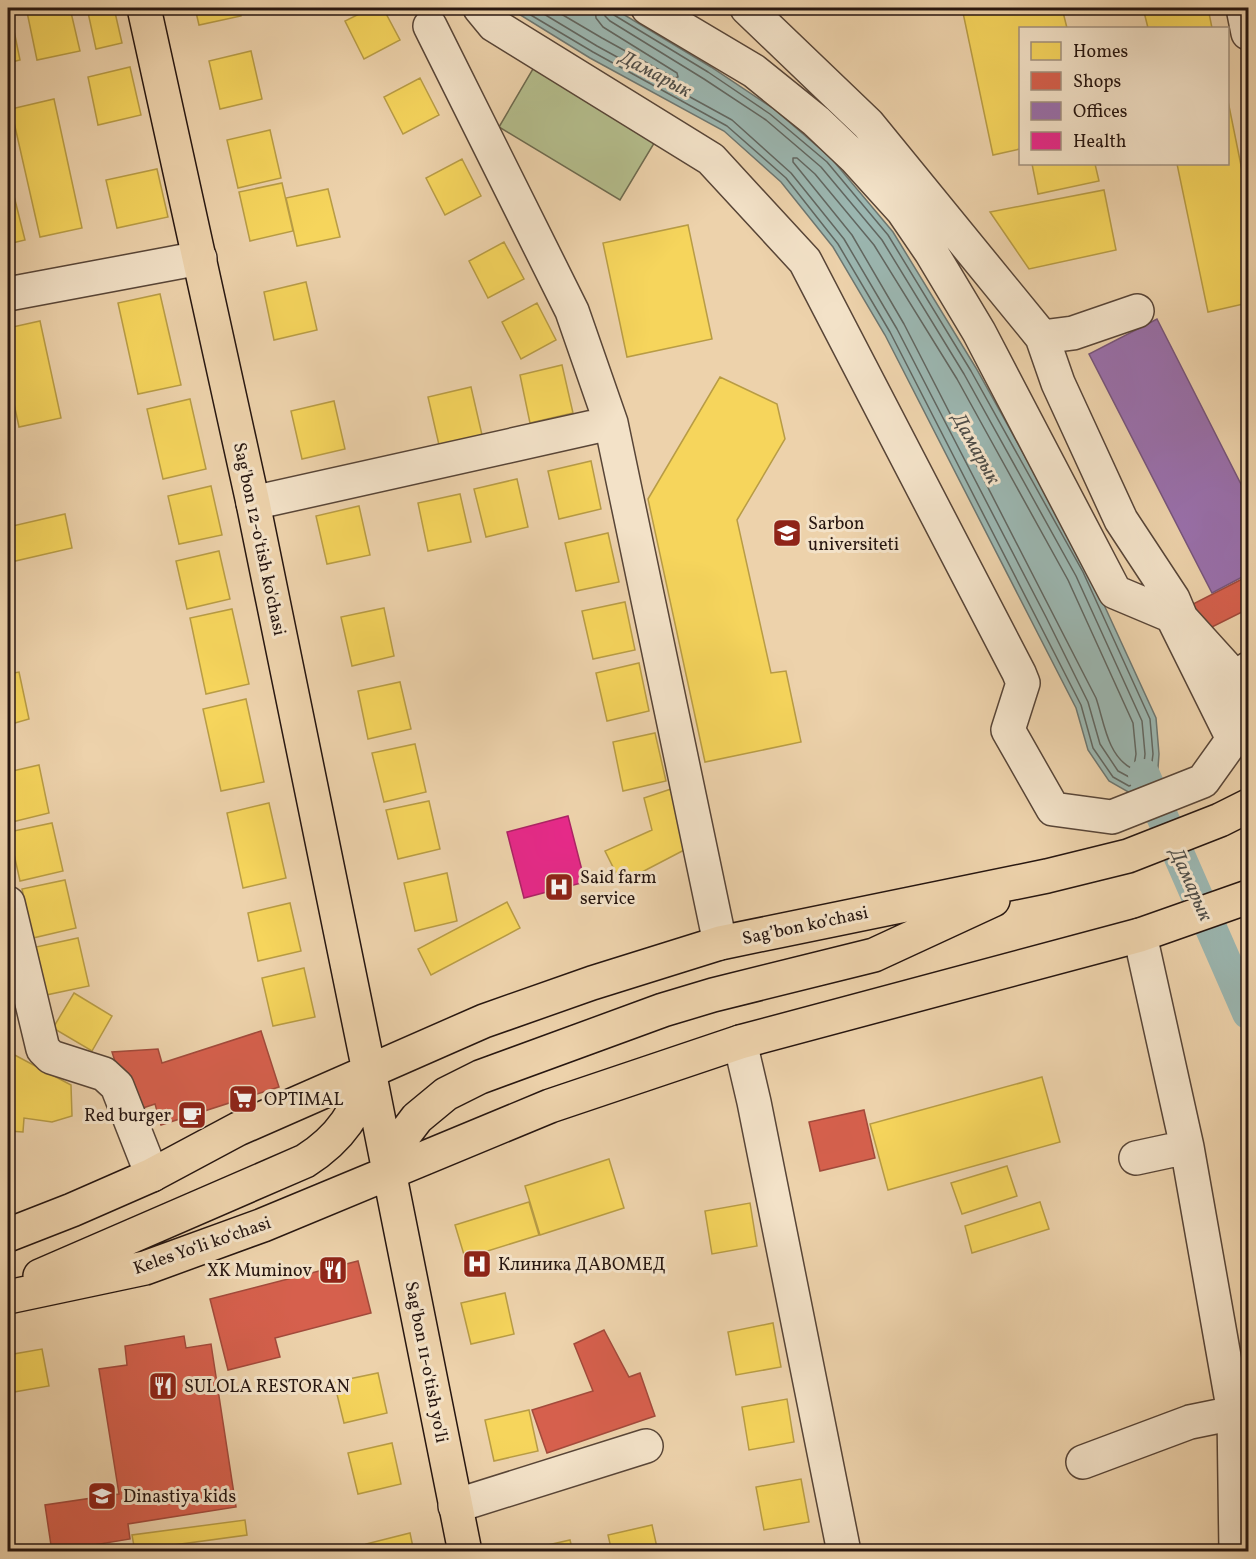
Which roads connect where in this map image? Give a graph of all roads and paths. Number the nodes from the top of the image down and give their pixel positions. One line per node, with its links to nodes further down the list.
1 (144, 8): 8 (main road, Sag'bon 12-o'tish ko'chasi)
2 (480, 8): 3 (street)
3 (648, 8)
4 (747, 8): 11 (street)
5 (1243, 8): 7 (street)
6 (430, 26): 12 (street)
7 (1248, 33)
8 (200, 258): 9 (street); 13 (main road, Sag'bon 12-o'tish ko'chasi)
9 (8, 294)
10 (1137, 310): 11 (street)
11 (1042, 337): 14 (street)
12 (611, 423): 13 (street); 20 (street)
13 (253, 503): 22 (main road, Sag'bon 12-o'tish ko'chasi)
14 (1245, 687)
15 (1248, 806): 16 (main road, Sag’bon ko’chasi)
16 (1047, 876): 20 (main road, Sag’bon ko’chasi); 25 (main road)
17 (1248, 897): 19 (main road)
18 (8, 903): 26 (street)
19 (1147, 933): 21 (main road); 23 (street)
20 (720, 943): 22 (main road, Sag’bon ko’chasi)
21 (740, 1042): 25 (main road); 35 (street)
22 (369, 1071): 25 (main road, Sag'bon 12-o'tish ko'chasi); 26 (main road); 28 (main road)
23 (1187, 1147): 24 (street); 30 (street)
24 (1136, 1158)
25 (389, 1173): 29 (main road, Keles Yoʻli koʻchasi); 33 (main road, Sag'bon 11-o'tish yo'li)
26 (152, 1175): 27 (main road)
27 (8, 1234)
28 (8, 1291)
29 (8, 1297)
30 (1234, 1413): 32 (street); 36 (street)
31 (646, 1446): 33 (street)
32 (1083, 1462)
33 (455, 1506): 34 (main road, Sag'bon 11-o'tish yo'li)
34 (465, 1551)
35 (844, 1551)
36 (1236, 1551)

